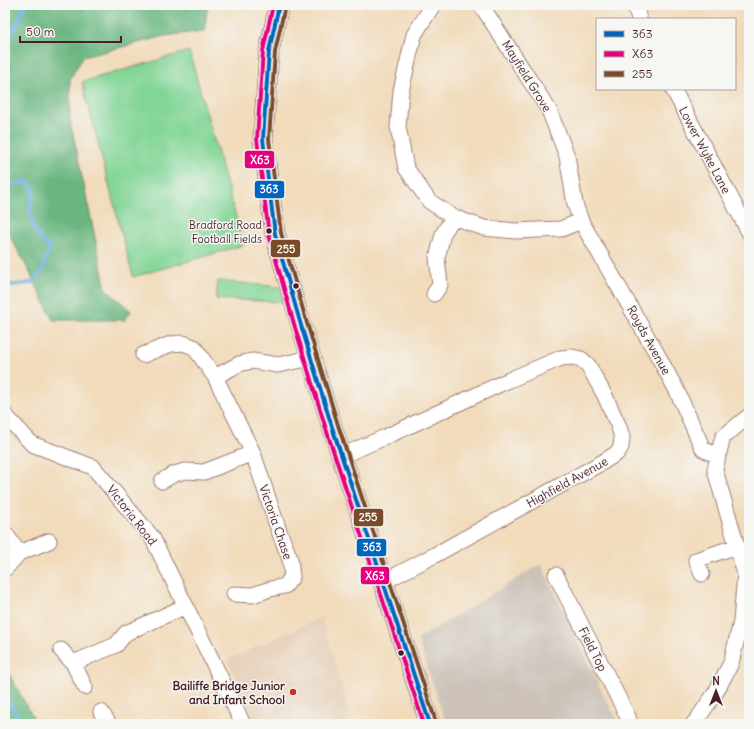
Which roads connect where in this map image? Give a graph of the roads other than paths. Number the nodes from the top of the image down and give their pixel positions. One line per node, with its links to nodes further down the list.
1 (279, 5): 12 (main road)
2 (433, 5): 7 (street)
3 (481, 5): 8 (street, Mayfield Grove)
4 (638, 5): 5 (street)
5 (639, 18)
6 (674, 90): 9 (street, Lower Wyke Lane)
7 (453, 217): 8 (street); 10 (street)
8 (581, 221): 18 (street, Royds Avenue)
9 (749, 232)
10 (434, 294)
11 (143, 355): 13 (street, Victoria Chase)
12 (311, 358): 13 (street); 17 (main road)
13 (215, 377): 16 (street, Victoria Chase)
14 (5, 416): 29 (street, Victoria Road)
15 (749, 416): 18 (street)
16 (252, 453): 19 (street); 28 (street, Victoria Chase)
17 (341, 456): 27 (main road); 27 (street, Highfield Avenue)
18 (718, 456): 22 (street)
19 (162, 481)
20 (5, 533): 23 (street)
21 (49, 542): 23 (street)
22 (737, 546): 25 (street); 36 (street)
23 (18, 552): 24 (street)
24 (5, 569)
25 (702, 574)
26 (556, 575): 35 (street, Field Top)
27 (383, 582): 34 (main road)
28 (234, 594)
29 (186, 606): 31 (street); 33 (street, Victoria Road)
30 (62, 650): 31 (street)
31 (73, 663): 32 (street)
32 (85, 687)
33 (243, 724)
34 (430, 724)
35 (630, 724)
36 (692, 724)

